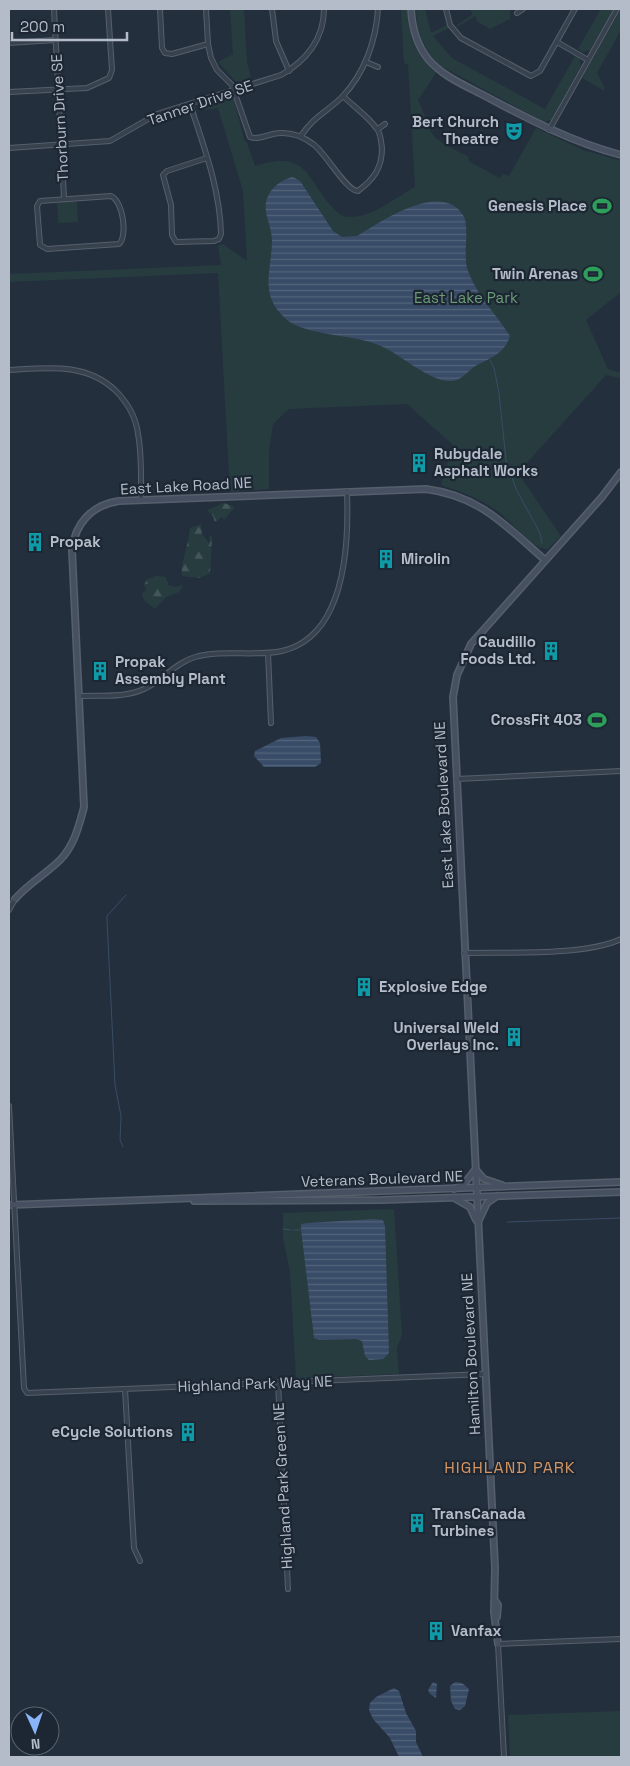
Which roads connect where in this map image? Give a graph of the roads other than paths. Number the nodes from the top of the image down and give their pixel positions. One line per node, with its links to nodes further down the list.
1 (54, 9): 14 (street, Thorburn Drive SE)
2 (108, 9): 22 (street)
3 (160, 9): 17 (street)
4 (206, 9): 17 (street)
5 (272, 9): 21 (street)
6 (324, 9): 21 (street, Tanner Drive SE)
7 (378, 9): 19 (street)
8 (411, 9): 29 (main road)
9 (446, 9): 15 (street)
10 (523, 9): 13 (street)
11 (574, 9): 15 (street)
12 (617, 9): 18 (street)
13 (517, 13)
14 (55, 40): 16 (street); 22 (street, Thorburn Drive SE)
15 (557, 42): 18 (street)
16 (9, 43)
17 (208, 44): 23 (street)
18 (588, 60): 29 (street)
19 (366, 62): 20 (street); 25 (street)
20 (378, 67)
21 (289, 71): 23 (street, Tanner Drive SE)
22 (58, 90): 24 (street); 31 (street, Thorburn Drive SE)
23 (234, 91): 26 (street, Tanner Drive SE); 30 (street)
24 (9, 92)
25 (343, 96): 28 (street); 30 (street)
26 (190, 104): 31 (street, Tanner Drive SE); 34 (street)
27 (385, 124): 28 (street)
28 (378, 129): 30 (street)
29 (549, 130): 33 (main road)
30 (301, 136)
31 (61, 145): 32 (street, Tanner Drive SE); 35 (street, Thorburn Drive SE)
32 (9, 148)
33 (621, 155)
34 (207, 158): 34 (street)
35 (64, 198): 35 (street)
36 (9, 370): 39 (street)
37 (621, 472): 40 (main road, East Lake Boulevard NE)
38 (347, 492): 39 (main road, East Lake Road NE); 40 (main road, East Lake Road NE); 41 (street)
39 (141, 500): 42 (main road, East Lake Road NE)
40 (545, 560): 45 (main road, East Lake Boulevard NE)
41 (268, 653): 42 (street); 43 (street)
42 (80, 696): 46 (main road, East Lake Road NE)
43 (271, 722)
44 (621, 770): 45 (street)
45 (455, 779): 49 (main road, East Lake Boulevard NE)
46 (16, 898): 47 (street, East Lake Road NE)
47 (9, 910)
48 (621, 939): 49 (street)
49 (464, 953): 51 (main road, East Lake Boulevard NE)
50 (9, 1106): 61 (street)
51 (476, 1169): 53 (main road); 54 (main road, East Lake Boulevard NE); 55 (main road)
52 (621, 1182): 53 (main road, Veterans Boulevard NE)
53 (507, 1187): 54 (main road, Veterans Boulevard NE)
54 (476, 1188): 55 (main road, Veterans Boulevard NE); 58 (main road, East Lake Boulevard NE)
55 (453, 1189): 60 (main road, Veterans Boulevard NE)
56 (621, 1191): 57 (main road, Veterans Boulevard NE)
57 (498, 1195): 58 (main road, Veterans Boulevard NE); 62 (main road)
58 (477, 1196): 59 (main road, Veterans Boulevard NE); 62 (main road, Hamilton Boulevard NE)
59 (452, 1197): 60 (main road, Veterans Boulevard NE); 62 (main road)
60 (144, 1200): 61 (main road, Veterans Boulevard NE)
61 (11, 1205): 65 (street, Highland Park Way NE)
62 (478, 1223): 63 (main road, Hamilton Boulevard NE)
63 (484, 1374): 64 (street, Highland Park Way NE); 69 (main road, Hamilton Boulevard NE)
64 (278, 1382): 65 (street, Highland Park Way NE); 67 (street, Highland Park Green NE)
65 (124, 1389): 66 (street)
66 (140, 1561)
67 (288, 1589)
68 (621, 1639): 69 (street)
69 (498, 1644): 70 (street, Hamilton Boulevard NE)
70 (504, 1757)

